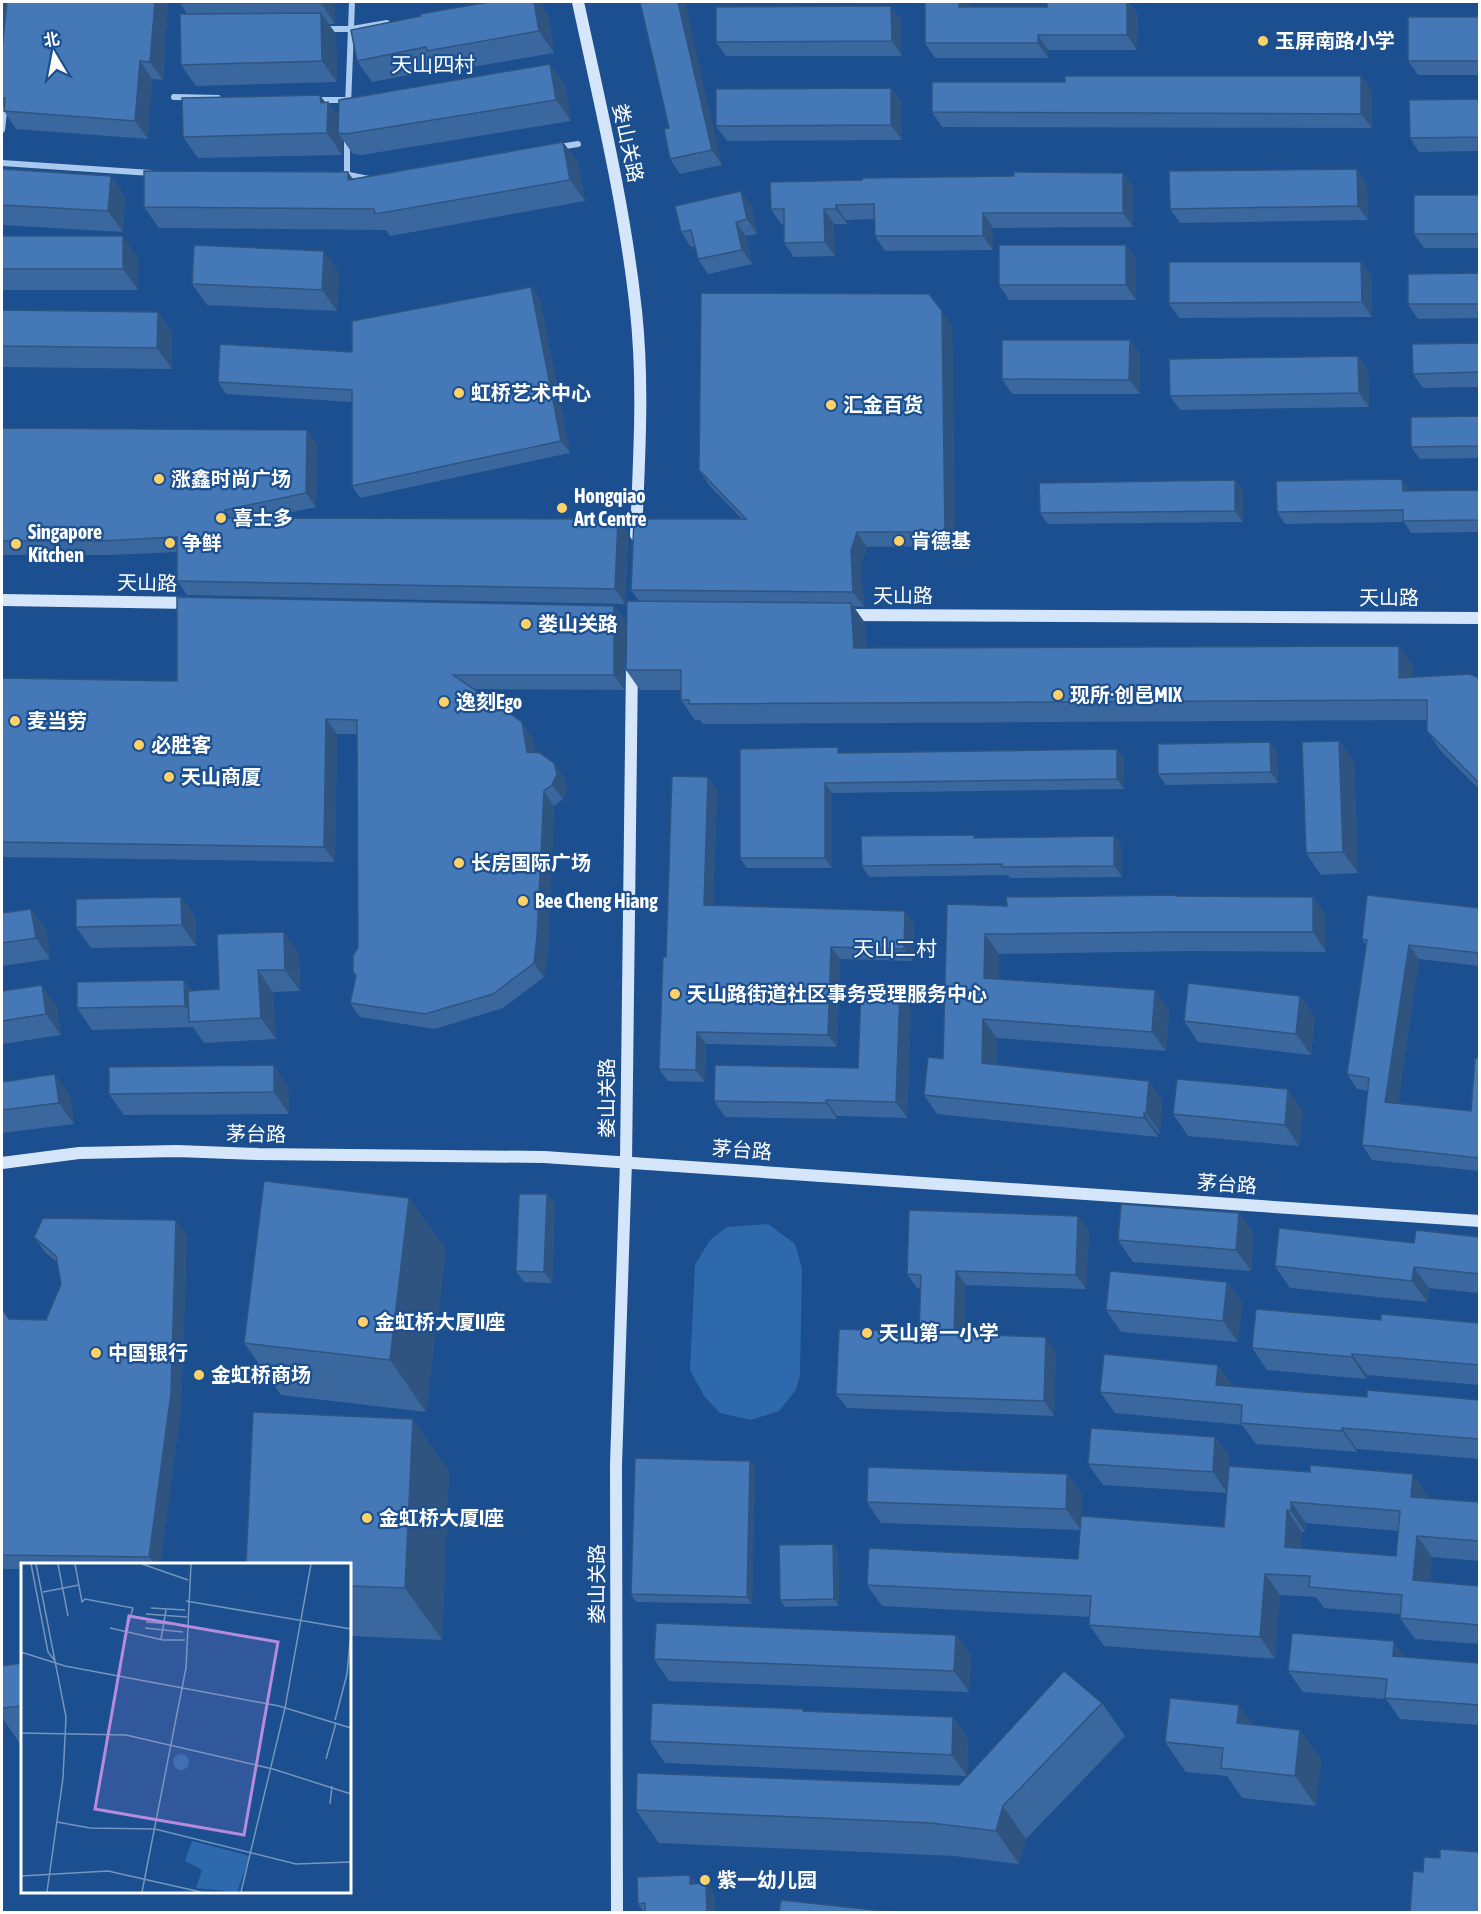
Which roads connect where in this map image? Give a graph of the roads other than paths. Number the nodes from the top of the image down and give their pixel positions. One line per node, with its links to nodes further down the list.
1 (352, 2): 5 (street)
2 (578, 2): 22 (street, 娄山关路)
3 (399, 21): 5 (street)
4 (317, 29): 5 (street)
5 (352, 29): 11 (street)
6 (5, 96): 13 (street)
7 (174, 97): 8 (street)
8 (220, 98)
9 (359, 99): 11 (street)
10 (313, 100): 11 (street)
11 (348, 100): 12 (street)
12 (348, 111)
13 (2, 130)
14 (348, 132): 20 (street)
15 (578, 144): 16 (street)
16 (555, 148)
17 (2, 163): 18 (street)
18 (156, 173)
19 (335, 174): 20 (street)
20 (347, 174): 21 (street)
21 (379, 177)
22 (635, 548)
23 (2, 600): 24 (street, 天山路)
24 (208, 604)
25 (836, 615): 26 (street, 天山路)
26 (1479, 618)
27 (632, 656): 28 (street, 娄山关路)
28 (626, 1161): 29 (street, 茅台路); 30 (street, 茅台路); 31 (street, 娄山关路)
29 (2, 1163)
30 (1479, 1221)
31 (617, 1912)

